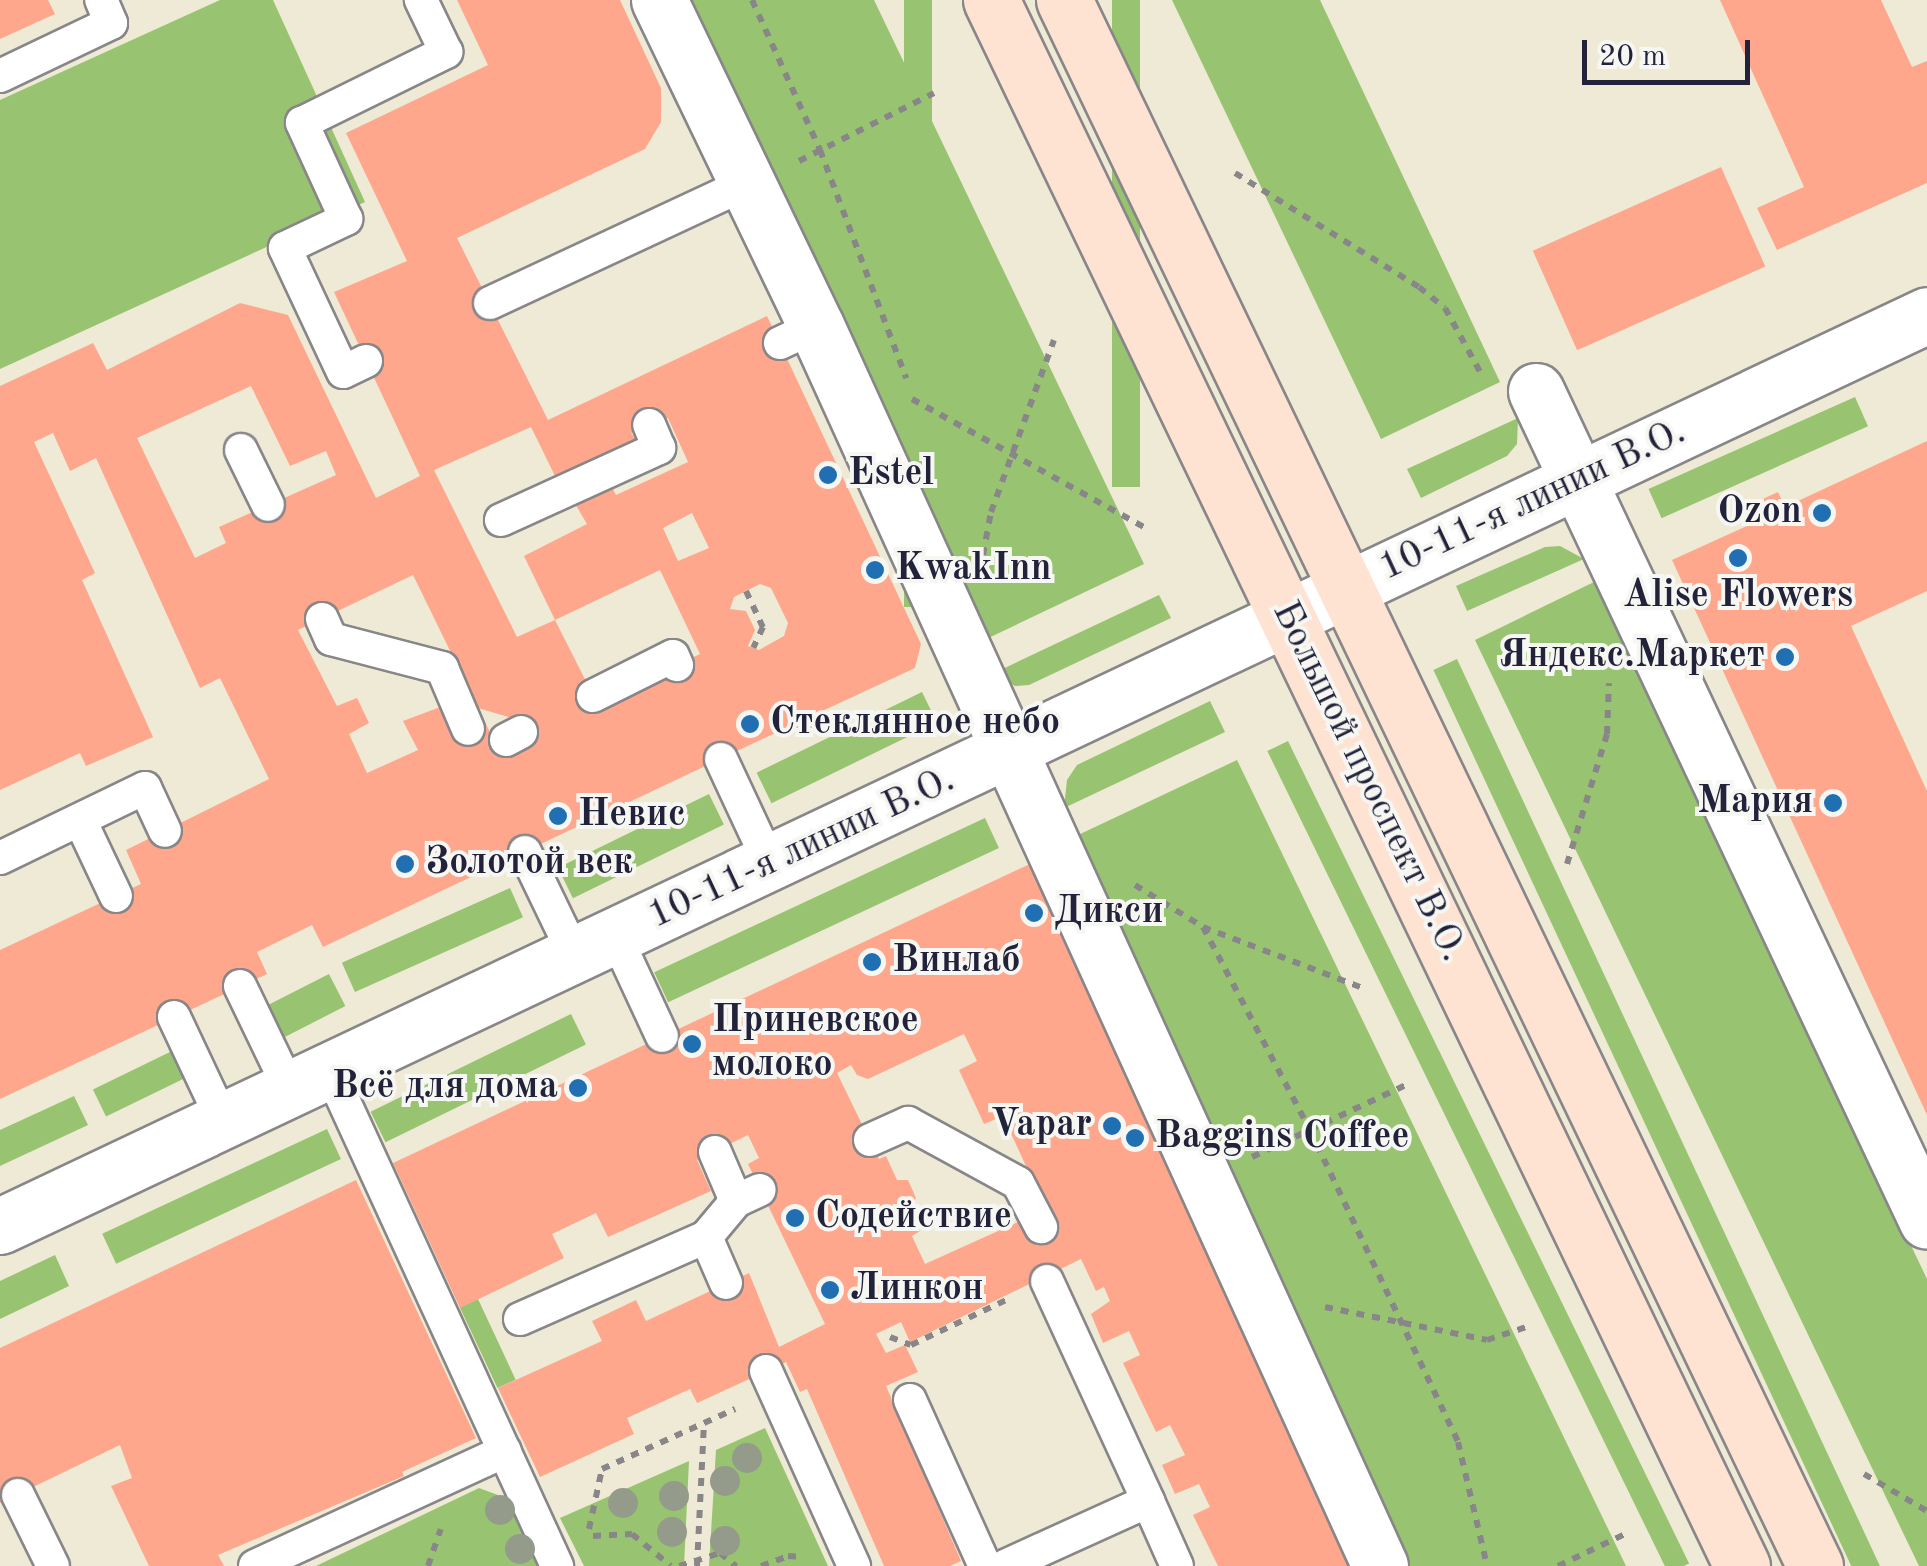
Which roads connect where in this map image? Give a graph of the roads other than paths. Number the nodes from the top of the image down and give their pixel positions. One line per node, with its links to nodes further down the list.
1 (101, 0): 6 (lane)
2 (422, 0): 10 (lane)
3 (659, 0): 7 (street)
4 (990, 0): 18 (main road, Большой проспект В.О.)
5 (1064, 0): 17 (main road, Большой проспект В.О.)
6 (0, 76)
7 (747, 183): 8 (lane); 23 (street)
8 (490, 303)
9 (1927, 315): 14 (street, 10-11-я линии В.О.)
10 (366, 361)
11 (1513, 391): 14 (street)
12 (649, 425): 16 (lane)
13 (241, 450): 15 (lane)
14 (1578, 479): 17 (street, 10-11-я линии В.О.); 39 (street)
15 (268, 505)
16 (501, 520)
17 (1349, 589): 18 (street, 10-11-я линии В.О.); 60 (main road, Большой проспект В.О.)
18 (1290, 618): 23 (street, 10-11-я линии В.О.); 59 (main road, Большой проспект В.О.)
19 (322, 619): 22 (lane)
20 (677, 665): 21 (lane)
21 (593, 696)
22 (468, 729)
23 (1010, 752): 29 (street, 10-11-я линии В.О.); 58 (street)
24 (721, 759): 29 (lane)
25 (80, 820): 26 (lane); 28 (lane); 30 (lane)
26 (165, 831)
27 (525, 852): 31 (lane)
28 (0, 858)
29 (770, 864): 31 (street, 10-11-я линии В.О.)
30 (116, 896)
31 (595, 946): 34 (lane); 35 (street, 10-11-я линии В.О.)
32 (240, 986): 35 (lane)
33 (174, 1018): 36 (lane)
34 (662, 1036)
35 (310, 1080): 36 (street, 10-11-я линии В.О.); 48 (lane)
36 (223, 1121): 40 (street, 10-11-я линии В.О.)
37 (870, 1140): 41 (lane)
38 (715, 1152): 42 (lane)
39 (1927, 1220)
40 (0, 1226)
41 (1041, 1226)
42 (706, 1237): 44 (lane); 45 (lane)
43 (1048, 1280): 50 (lane)
44 (726, 1284)
45 (520, 1319)
46 (771, 1382): 54 (lane)
47 (910, 1400): 55 (lane)
48 (505, 1451): 52 (lane); 53 (lane)
49 (18, 1494): 51 (lane)
50 (1148, 1502): 56 (lane); 57 (lane)
51 (53, 1566)
52 (255, 1566)
53 (557, 1566)
54 (854, 1566)
55 (984, 1566)
56 (1006, 1566)
57 (1176, 1566)
58 (1380, 1566)
59 (1742, 1566)
60 (1815, 1566)

